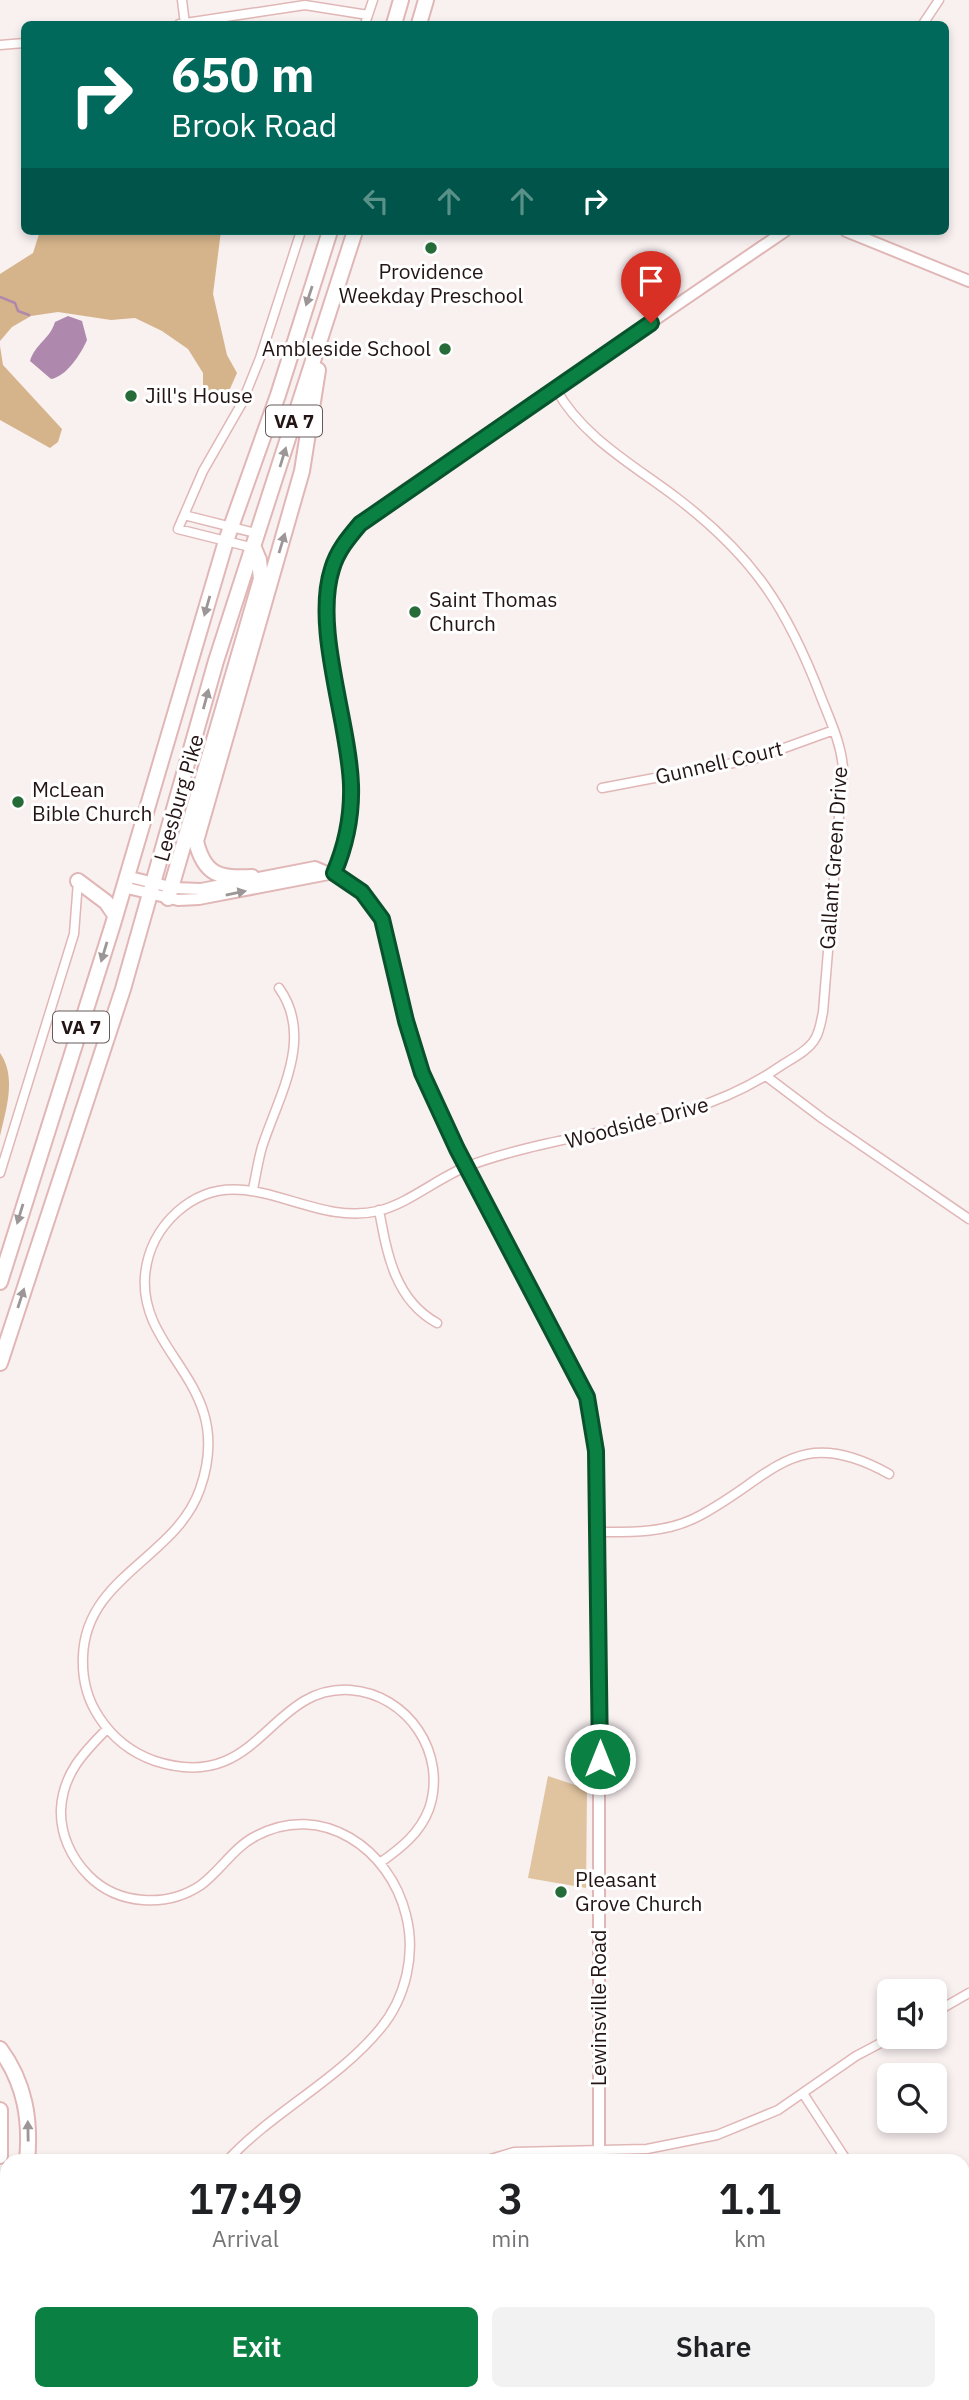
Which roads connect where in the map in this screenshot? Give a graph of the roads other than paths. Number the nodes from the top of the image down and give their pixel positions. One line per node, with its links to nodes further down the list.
1 (182, 0): 7 (street)
2 (373, 0): 6 (street)
3 (401, 0): 10 (highway)
4 (426, 0): 11 (highway)
5 (939, 0): 12 (street)
6 (368, 15): 8 (street); 9 (street)
7 (185, 21)
8 (204, 21)
9 (366, 21)
10 (395, 21)
11 (420, 21)
12 (925, 21)
13 (21, 43): 14 (street)
14 (0, 46)
15 (300, 235): 23 (street)
16 (329, 235): 24 (highway, Leesburg Pike / VA 7, one-way to 24)
17 (354, 235): 21 (highway, Leesburg Pike / VA 7)
18 (779, 235): 22 (main road)
19 (856, 235): 20 (main road)
20 (969, 281)
21 (327, 321): 25 (highway, Leesburg Pike / VA 7, one-way to 21); 31 (highway, one-way to 21)
22 (556, 389): 28 (street, Gallant Green Drive); 30 (main road)
23 (184, 515): 24 (street); 26 (street)
24 (232, 526): 25 (street); 26 (highway, Leesburg Pike)
25 (259, 534): 27 (highway, Leesburg Pike / VA 7)
26 (226, 541): 27 (street); 33 (highway, Leesburg Pike / VA 7, one-way to 33)
27 (254, 548): 34 (highway, Leesburg Pike / VA 7, one-way to 27); 35 (highway)
28 (834, 730): 29 (street, Gunnell Court); 38 (street, Gallant Green Drive)
29 (602, 788)
30 (334, 873): 31 (main road, Lewinsville Road); 35 (main road, Lewinsville Road, one-way to 30); 39 (main road, Lewinsville Road)
31 (252, 877): 35 (main road, Lewinsville Road)
32 (78, 881): 36 (highway); 40 (street)
33 (125, 882): 34 (main road, Lewinsville Road); 36 (highway, Leesburg Pike / VA 7)
34 (153, 888): 35 (main road, Lewinsville Road); 47 (highway, Leesburg Pike / VA 7, one-way to 34)
35 (169, 893)
36 (115, 915): 44 (highway, Leesburg Pike / VA 7, one-way to 44)
37 (279, 988): 41 (street)
38 (766, 1076): 39 (street, Woodside Drive); 43 (street)
39 (466, 1167): 42 (street, Woodside Drive); 49 (main road, Lewinsville Road)
40 (0, 1173)
41 (253, 1189): 42 (street); 50 (street)
42 (379, 1210): 46 (street)
43 (969, 1219)
44 (3, 1262): 45 (highway, Leesburg Pike / VA 7)
45 (0, 1282)
46 (437, 1323)
47 (0, 1363)
48 (889, 1474): 49 (street)
49 (598, 1532): 62 (main road, Lewinsville Road)
50 (107, 1729): 51 (street); 51 (street)
51 (381, 1863): 59 (street)
52 (969, 1993): 53 (street)
53 (947, 2005)
54 (877, 2045): 56 (street)
55 (0, 2049): 58 (highway, one-way to 55)
56 (804, 2095): 63 (street); 64 (street)
57 (0, 2110): 65 (highway)
58 (27, 2154)
59 (236, 2154)
60 (507, 2154): 61 (street)
61 (571, 2154)
62 (600, 2154)
63 (607, 2154)
64 (842, 2154)
65 (0, 2156)

